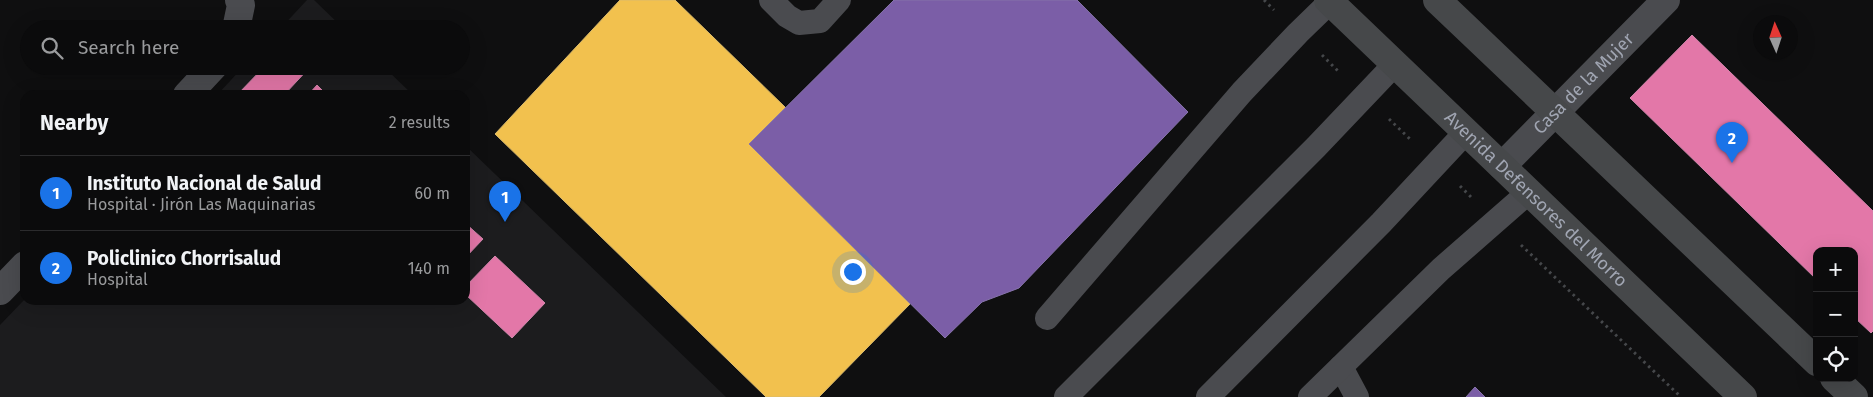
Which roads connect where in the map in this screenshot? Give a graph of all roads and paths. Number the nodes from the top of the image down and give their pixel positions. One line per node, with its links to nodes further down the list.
1 (771, 0): 2 (lane)
2 (840, 0)
3 (1437, 0): 9 (main road)
4 (1666, 0): 9 (street, Casa de la Mujer)
5 (1329, 1): 6 (main road, Avenida Defensores del Morro); 15 (lane)
6 (1395, 64): 10 (main road, Avenida Defensores del Morro); 19 (lane)
7 (206, 75): 8 (street)
8 (192, 90)
9 (1554, 112): 11 (street, Casa de la Mujer); 16 (main road)
10 (1466, 132): 11 (main road, Avenida Defensores del Morro); 20 (lane)
11 (1502, 166): 12 (main road, Avenida Defensores del Morro)
12 (1529, 192): 17 (lane); 23 (main road, Avenida Defensores del Morro)
13 (20, 270): 14 (street)
14 (0, 291)
15 (1046, 318)
16 (1813, 358)
17 (1341, 367): 21 (lane); 22 (lane)
18 (1838, 382): 24 (main road)
19 (1066, 397)
20 (1208, 397)
21 (1310, 397)
22 (1357, 397)
23 (1743, 397)
24 (1854, 397)

